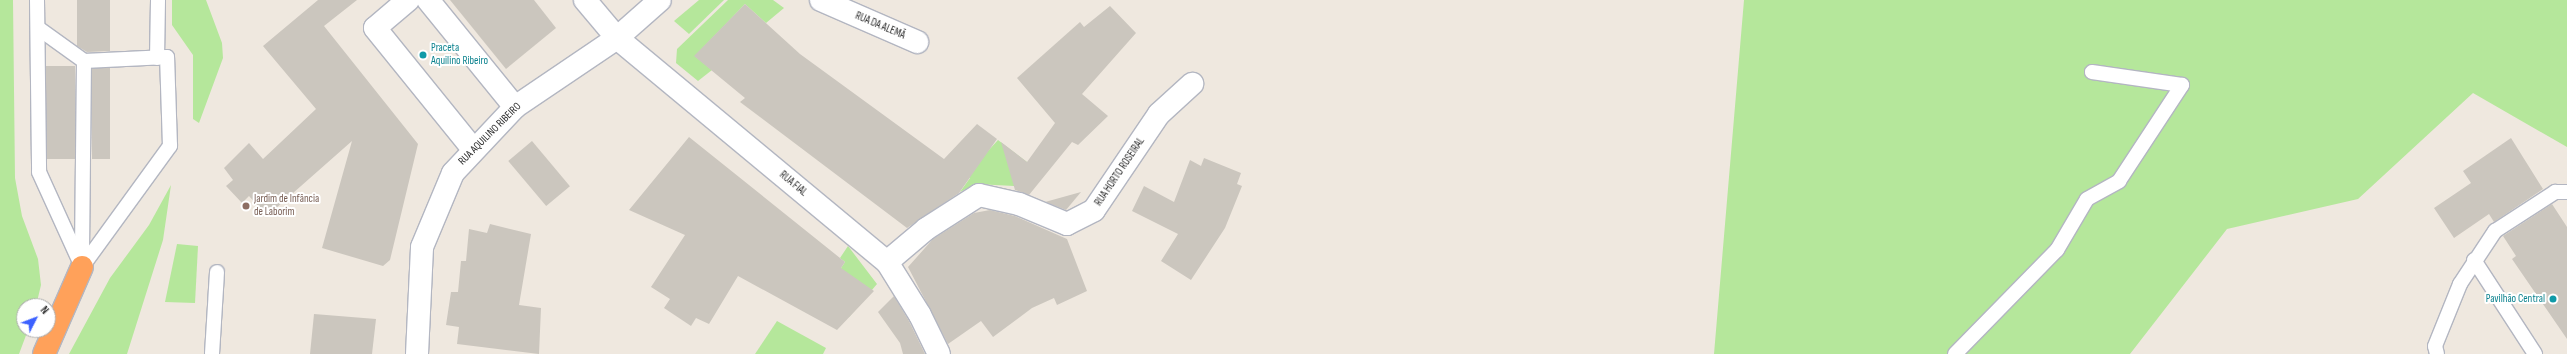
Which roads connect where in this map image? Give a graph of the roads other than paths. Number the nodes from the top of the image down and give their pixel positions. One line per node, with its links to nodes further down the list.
1 (37, 0): 8 (lane)
2 (158, 0): 11 (lane)
3 (408, 0): 16 (street)
4 (428, 0): 15 (street)
5 (584, 0): 9 (street, RUA FIAL)
6 (660, 0): 9 (street, RUA AQUILINO RIBEIRO)
7 (821, 0): 10 (street, RUA DA ALEMÃ)
8 (38, 28): 12 (lane); 20 (lane)
9 (617, 38): 15 (street, RUA AQUILINO RIBEIRO); 19 (street, RUA FIAL)
10 (917, 42)
11 (157, 58): 12 (lane); 20 (lane)
12 (84, 61): 20 (lane)
13 (2092, 72): 26 (lane)
14 (1192, 84): 19 (street, RUA HORTO ROSEIRAL)
15 (515, 107): 16 (street, RUA AQUILINO RIBEIRO)
16 (473, 150): 24 (street, RUA AQUILINO RIBEIRO)
17 (2567, 192): 18 (lane)
18 (2474, 260): 27 (lane); 28 (lane)
19 (887, 262): 25 (street, RUA FIAL)
20 (82, 267): 22 (highway)
21 (217, 272): 23 (lane)
22 (44, 354)
23 (212, 354)
24 (417, 354)
25 (939, 354)
26 (1955, 354)
27 (2437, 354)
28 (2535, 354)

